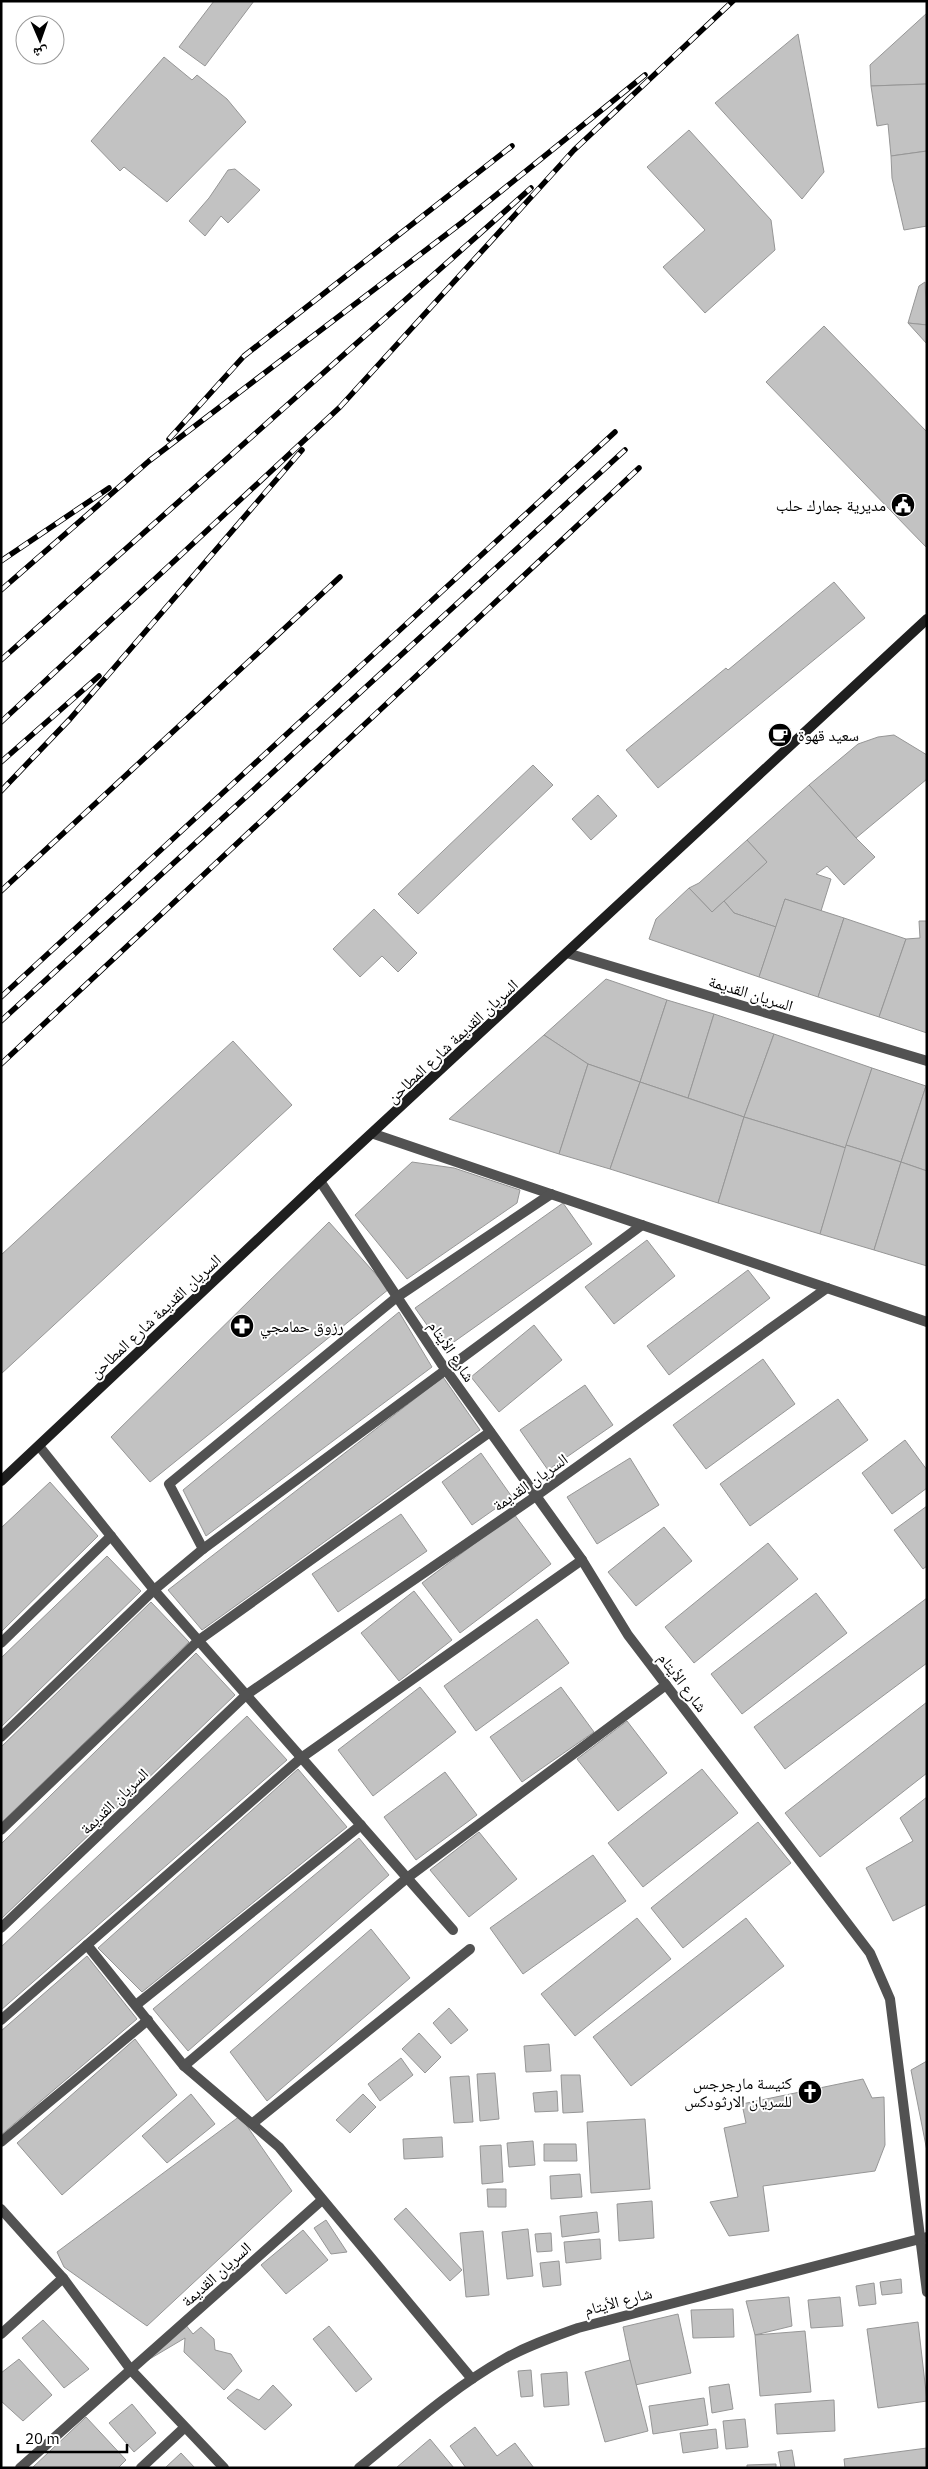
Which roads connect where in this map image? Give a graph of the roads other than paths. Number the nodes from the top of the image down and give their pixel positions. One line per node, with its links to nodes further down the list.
1 (926, 624): 2 (street, السريان القديمة شارع المطاحن)
2 (567, 953): 3 (street, السريان القديمة); 4 (street, السريان القديمة شارع المطاحن)
3 (927, 1061)
4 (374, 1134): 5 (street, السريان القديمة شارع المطاحن); 6 (street)
5 (320, 1181): 9 (street, شارع الأيتام); 13 (street, السريان القديمة شارع المطاحن)
6 (551, 1194): 7 (street); 9 (street)
7 (642, 1225): 8 (street); 11 (street)
8 (826, 1288): 10 (street); 15 (street, السريان القديمة)
9 (397, 1297): 11 (street, شارع الأيتام); 17 (street)
10 (927, 1322)
11 (445, 1369): 12 (street, شارع الأيتام); 17 (street)
12 (490, 1432): 15 (street, شارع الأيتام); 20 (street)
13 (39, 1446): 14 (street, السريان القديمة شارع المطاحن); 16 (street)
14 (1, 1481)
15 (536, 1496): 18 (street, شارع الأيتام); 23 (street, السريان القديمة)
16 (111, 1536): 19 (street); 21 (street)
17 (203, 1548): 19 (street)
18 (582, 1560): 22 (street, شارع الأيتام); 25 (street)
19 (154, 1590): 20 (street); 24 (street)
20 (199, 1640): 23 (street); 27 (street)
21 (1, 1643)
22 (666, 1685): 28 (street); 41 (street, شارع الأيتام)
23 (246, 1695): 25 (street); 29 (street, السريان القديمة)
24 (1, 1737)
25 (301, 1758): 26 (street); 31 (street)
26 (361, 1825): 28 (street); 33 (street)
27 (1, 1830)
28 (407, 1878): 30 (street); 36 (street)
29 (1, 1928)
30 (453, 1930)
31 (87, 1945): 33 (street); 34 (street)
32 (470, 1950): 37 (street)
33 (136, 2005): 35 (street)
34 (1, 2020)
35 (148, 2020): 36 (street); 38 (street)
36 (184, 2066): 37 (street)
37 (253, 2123): 39 (street)
38 (1, 2142)
39 (322, 2200): 45 (street, السريان القديمة); 46 (street)
40 (3, 2215): 42 (street)
41 (923, 2238): 43 (street, شارع الأيتام); 46 (street, شارع الأيتام)
42 (63, 2278): 44 (street); 45 (street)
43 (927, 2292)
44 (1, 2334)
45 (131, 2370): 47 (street); 48 (street, السريان القديمة)
46 (472, 2378): 51 (street, شارع الأيتام)
47 (184, 2428): 49 (street); 50 (street)
48 (20, 2468)
49 (141, 2468)
50 (224, 2468)
51 (359, 2468)

